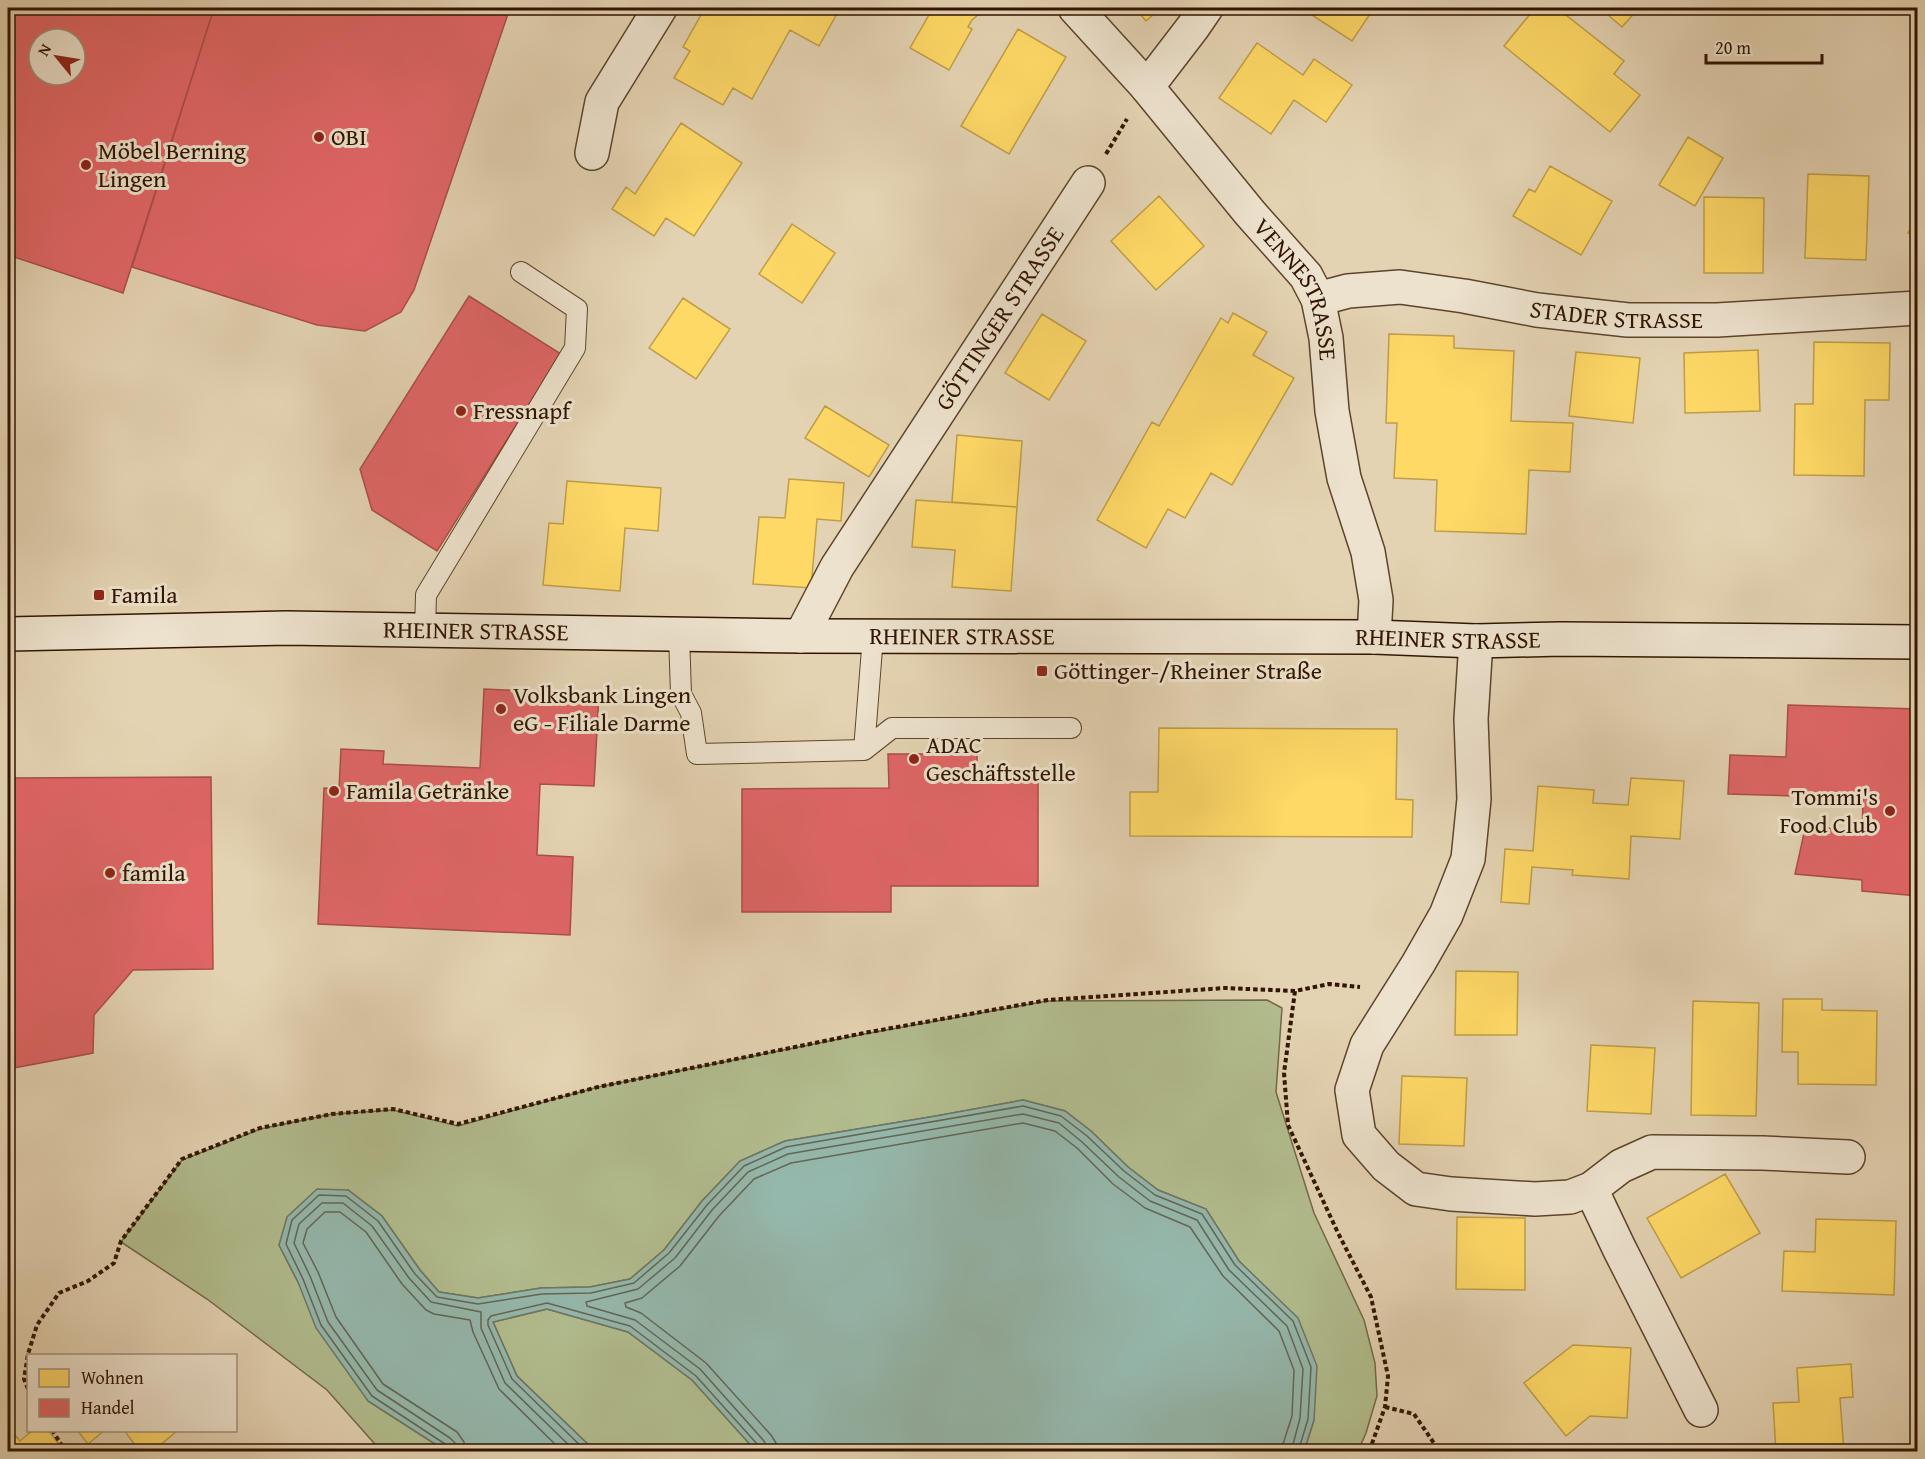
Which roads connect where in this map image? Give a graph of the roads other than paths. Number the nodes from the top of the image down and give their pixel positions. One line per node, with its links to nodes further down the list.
1 (660, 8): 5 (street)
2 (1075, 8): 4 (street, VENNESTRASSE)
3 (1206, 8): 4 (street)
4 (1147, 87): 8 (street, VENNESTRASSE)
5 (592, 153)
6 (1088, 183): 13 (street, GÖTTINGER STRASSE)
7 (521, 272): 10 (lane)
8 (1318, 299): 9 (street, STADER STRASSE); 15 (street, VENNESTRASSE)
9 (1917, 308)
10 (425, 631): 11 (street, RHEINER STRASSE); 12 (street, RHEINER STRASSE)
11 (8, 634)
12 (679, 634): 13 (street, RHEINER STRASSE); 19 (lane)
13 (801, 636): 14 (street, RHEINER STRASSE)
14 (873, 636): 15 (street, RHEINER STRASSE); 19 (lane)
15 (1374, 637): 16 (street, RHEINER STRASSE)
16 (1476, 641): 17 (street, RHEINER STRASSE); 21 (street)
17 (1917, 642)
18 (1071, 728): 19 (lane)
19 (864, 750)
20 (1848, 1157): 21 (street)
21 (1591, 1189): 22 (street)
22 (1701, 1410)

